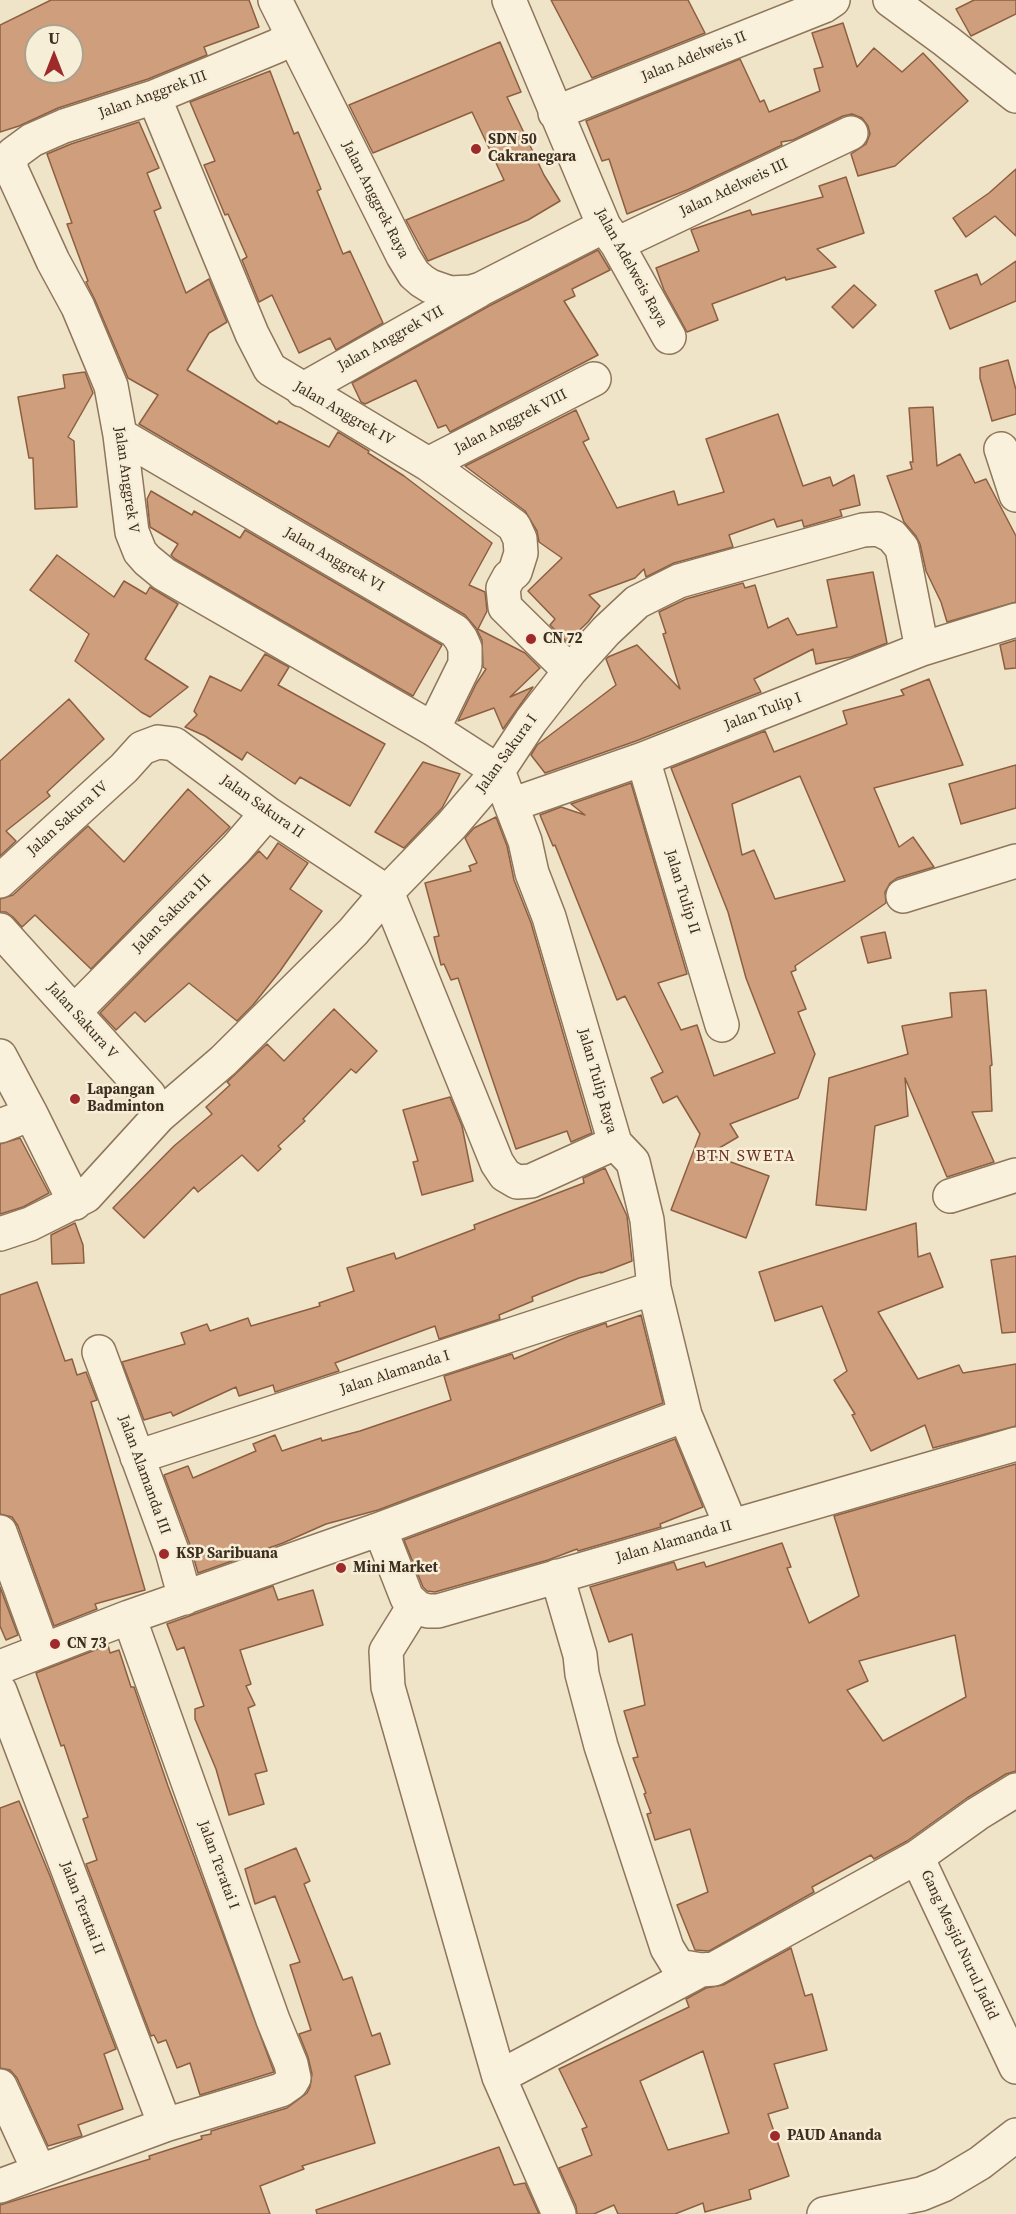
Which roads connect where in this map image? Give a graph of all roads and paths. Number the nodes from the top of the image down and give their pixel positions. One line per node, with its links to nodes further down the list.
1 (275, 0): 5 (street, Jalan Anggrek Raya)
2 (509, 0): 8 (street, Jalan Adelweis Raya)
3 (833, 0): 8 (street, Jalan Adelweis II)
4 (890, 0): 6 (street)
5 (293, 36): 7 (street, Jalan Anggrek III); 12 (street, Jalan Anggrek Raya)
6 (1016, 96)
7 (154, 97): 10 (street, Jalan Anggrek III); 15 (street, Jalan Anggrek IV)
8 (555, 112): 11 (street, Jalan Adelweis Raya)
9 (851, 133): 11 (street, Jalan Adelweis III)
10 (13, 154): 16 (street, Jalan Anggrek V)
11 (611, 235): 12 (street, Jalan Anggrek Raya); 13 (street, Jalan Adelweis Raya)
12 (481, 289): 15 (street, Jalan Anggrek VII)
13 (669, 337)
14 (594, 380): 18 (street, Jalan Anggrek VIII)
15 (302, 390): 18 (street, Jalan Anggrek IV)
16 (120, 435): 23 (street, Jalan Anggrek V); 23 (street, Jalan Anggrek VI)
17 (1001, 449): 19 (street)
18 (428, 464): 22 (street, Jalan Anggrek IV)
19 (1016, 495)
20 (1016, 620): 21 (street, Jalan Tulip I)
21 (922, 650): 22 (street, Jalan Sakura I); 25 (street, Jalan Tulip I)
22 (570, 670): 26 (street, Jalan Sakura I)
23 (433, 729): 26 (street, Jalan Anggrek V)
24 (135, 756): 28 (street, Jalan Sakura II); 30 (street, Jalan Sakura IV)
25 (643, 759): 27 (street, Jalan Tulip I); 35 (street, Jalan Tulip II)
26 (498, 771): 27 (street, Jalan Tulip Raya); 31 (street, Jalan Sakura I)
27 (511, 804): 40 (street, Jalan Tulip Raya)
28 (267, 813): 31 (street, Jalan Sakura II); 34 (street, Jalan Sakura III)
29 (1016, 861): 32 (street)
30 (0, 881)
31 (387, 892): 38 (street, Jalan Sakura I); 40 (street)
32 (903, 896)
33 (0, 930): 34 (street, Jalan Sakura V)
34 (74, 1012): 38 (street, Jalan Sakura V)
35 (722, 1025)
36 (0, 1056): 37 (street)
37 (31, 1114): 39 (street); 43 (street)
38 (159, 1116): 43 (street, Jalan Sakura I)
39 (0, 1126)
40 (615, 1143): 45 (street, Jalan Tulip Raya)
41 (1016, 1174): 42 (street)
42 (950, 1196)
43 (75, 1203): 44 (street, Jalan Sakura I)
44 (0, 1234)
45 (654, 1288): 47 (street, Jalan Tulip Raya); 49 (street, Jalan Alamanda I)
46 (99, 1353): 49 (street, Jalan Alamanda III)
47 (685, 1415): 50 (street, Jalan Tulip Raya); 51 (street)
48 (1016, 1444): 50 (street, Jalan Alamanda II)
49 (137, 1457): 54 (street, Jalan Alamanda III)
50 (731, 1526): 53 (street, Jalan Alamanda II)
51 (381, 1529): 54 (street); 55 (street)
52 (0, 1532): 57 (street)
53 (557, 1576): 55 (street, Jalan Alamanda II); 62 (street)
54 (185, 1598): 56 (street)
55 (414, 1606): 64 (street)
56 (129, 1617): 57 (street); 66 (street, Jalan Teratai I)
57 (43, 1650): 58 (street)
58 (0, 1667)
59 (0, 1690): 66 (street, Jalan Teratai II)
60 (1016, 1790): 61 (street)
61 (917, 1857): 62 (street); 63 (street, Gang Mesjid Nurul Jadid)
62 (701, 1970): 64 (street)
63 (1016, 2067)
64 (499, 2077): 71 (street)
65 (0, 2086): 68 (street)
66 (165, 2125): 68 (street)
67 (1016, 2135): 70 (street)
68 (39, 2171): 69 (street)
69 (0, 2186)
70 (868, 2210): 72 (street)
71 (559, 2214)
72 (824, 2214)

